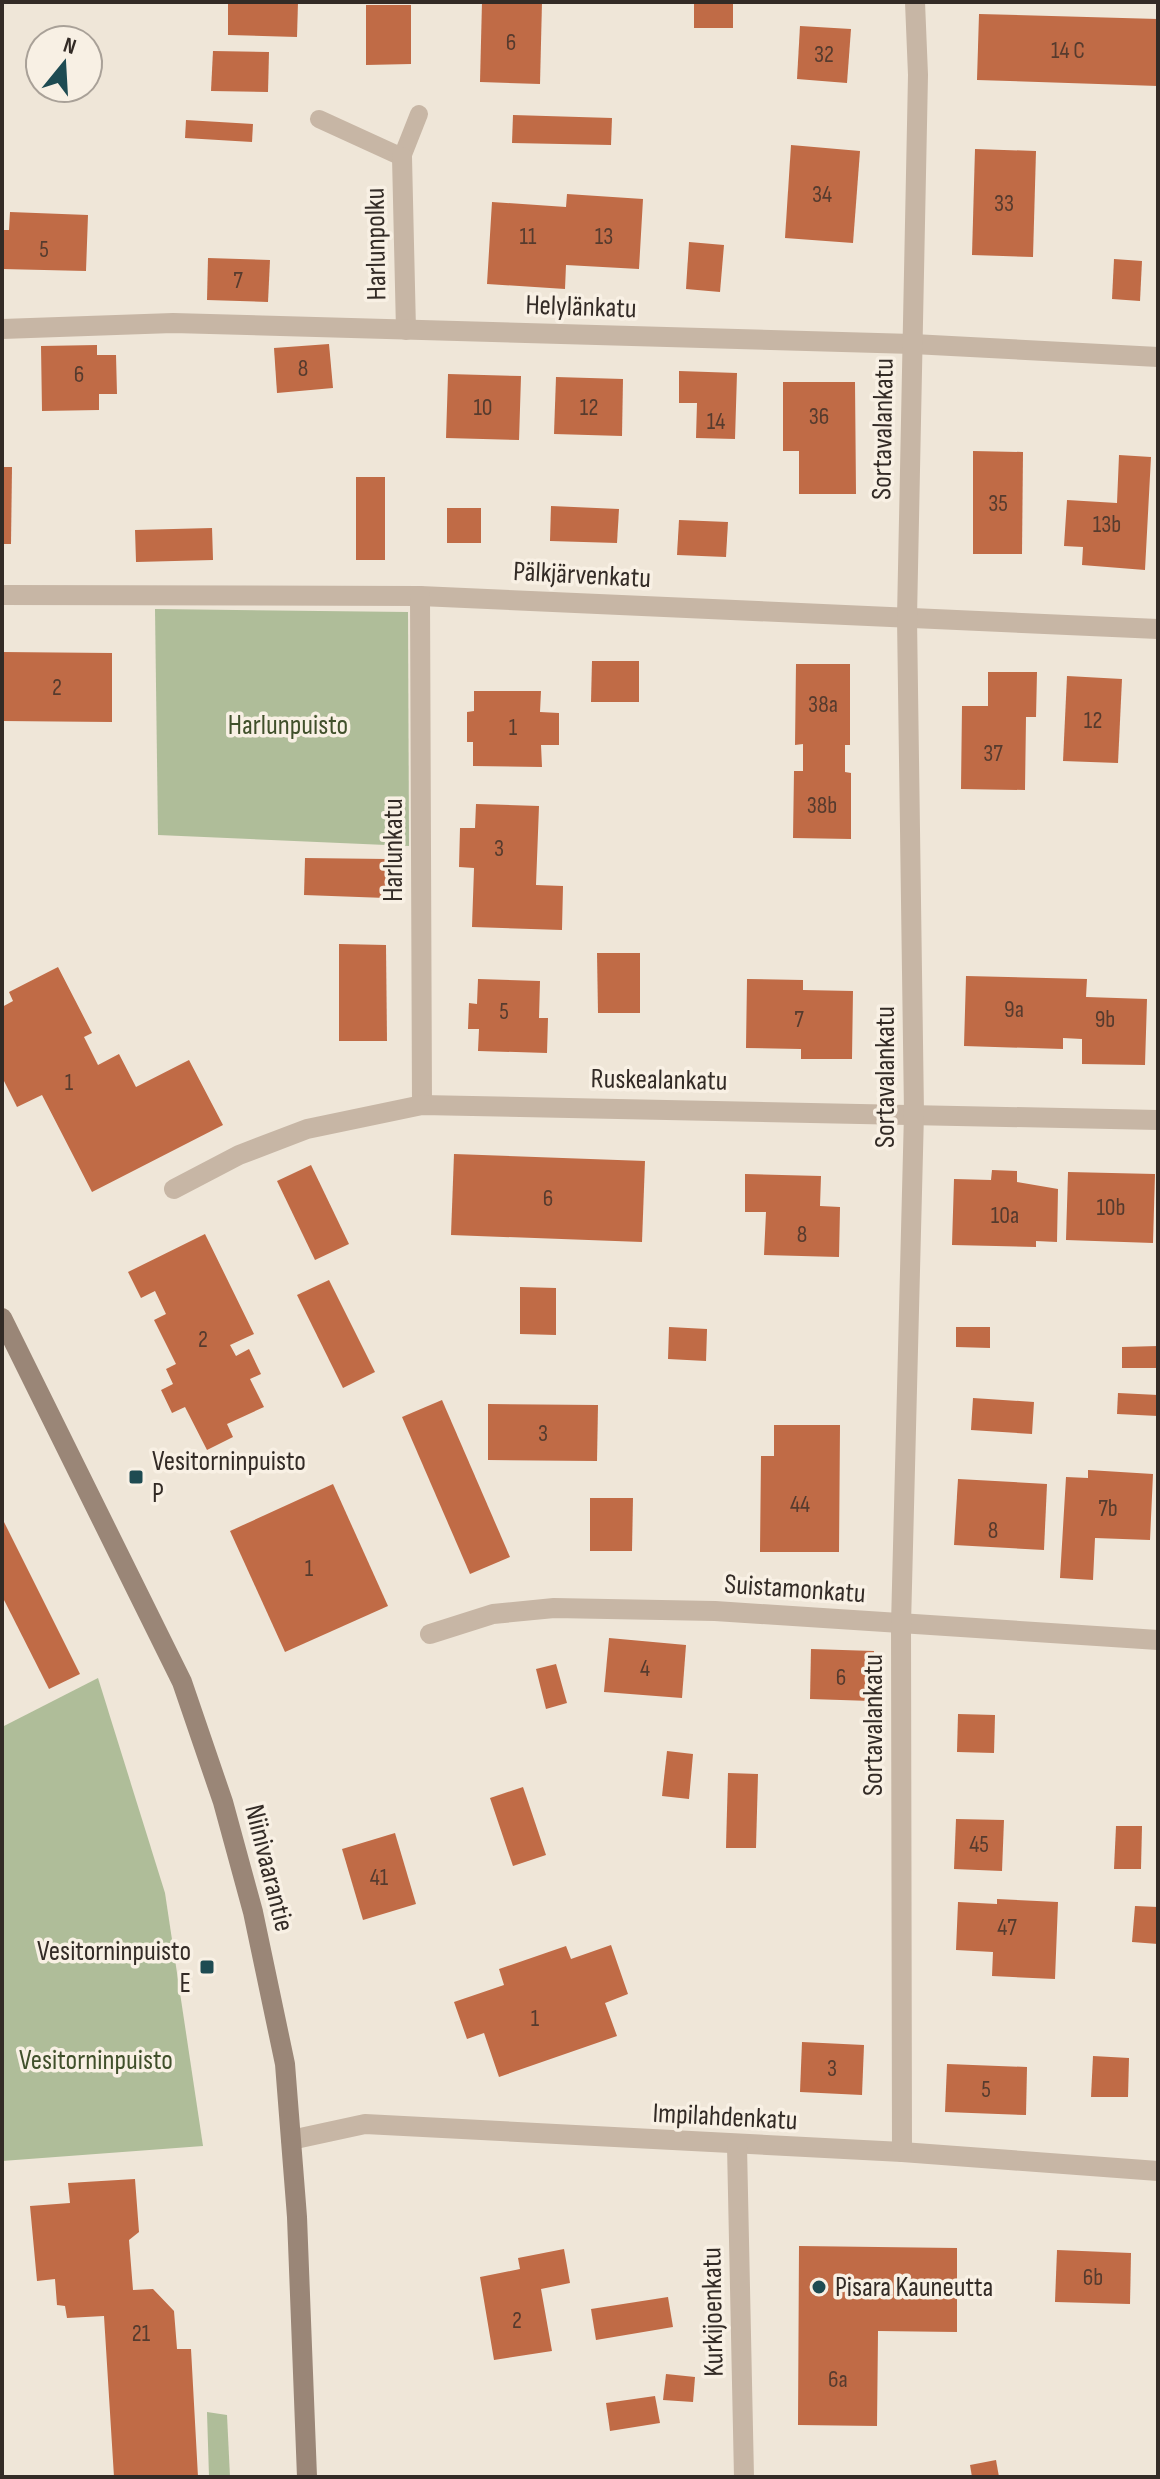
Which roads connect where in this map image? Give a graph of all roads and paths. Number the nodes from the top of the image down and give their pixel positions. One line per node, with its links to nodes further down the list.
1 (915, 2): 7 (street, Sortavalankatu)
2 (419, 114): 4 (lane)
3 (319, 119): 4 (lane)
4 (402, 157): 6 (street, Harlunpolku)
5 (2, 329): 6 (street, Helylänkatu)
6 (406, 330): 7 (street, Helylänkatu)
7 (913, 344): 8 (street, Helylänkatu); 11 (street, Sortavalankatu)
8 (1158, 357)
9 (2, 595): 10 (street, Pälkjärvenkatu)
10 (420, 596): 11 (street, Pälkjärvenkatu); 13 (street, Harlunkatu)
11 (907, 618): 12 (street, Pälkjärvenkatu); 14 (street, Sortavalankatu)
12 (1158, 629)
13 (422, 1105): 14 (street, Ruskealankatu); 16 (street, Ruskealankatu)
14 (914, 1113): 15 (street, Ruskealankatu); 18 (street, Sortavalankatu)
15 (1158, 1120)
16 (174, 1189)
17 (2, 1318): 21 (main road, Niinivaarantie)
18 (901, 1625): 19 (street, Suistamonkatu); 20 (street, Suistamonkatu); 23 (street, Sortavalankatu)
19 (430, 1634)
20 (1158, 1640)
21 (291, 2140): 22 (street, Impilahdenkatu); 25 (main road, Niinivaarantie)
22 (737, 2146): 23 (street, Impilahdenkatu); 26 (street, Kurkijoenkatu)
23 (902, 2152): 24 (street, Impilahdenkatu)
24 (1158, 2171)
25 (307, 2477)
26 (744, 2477)

